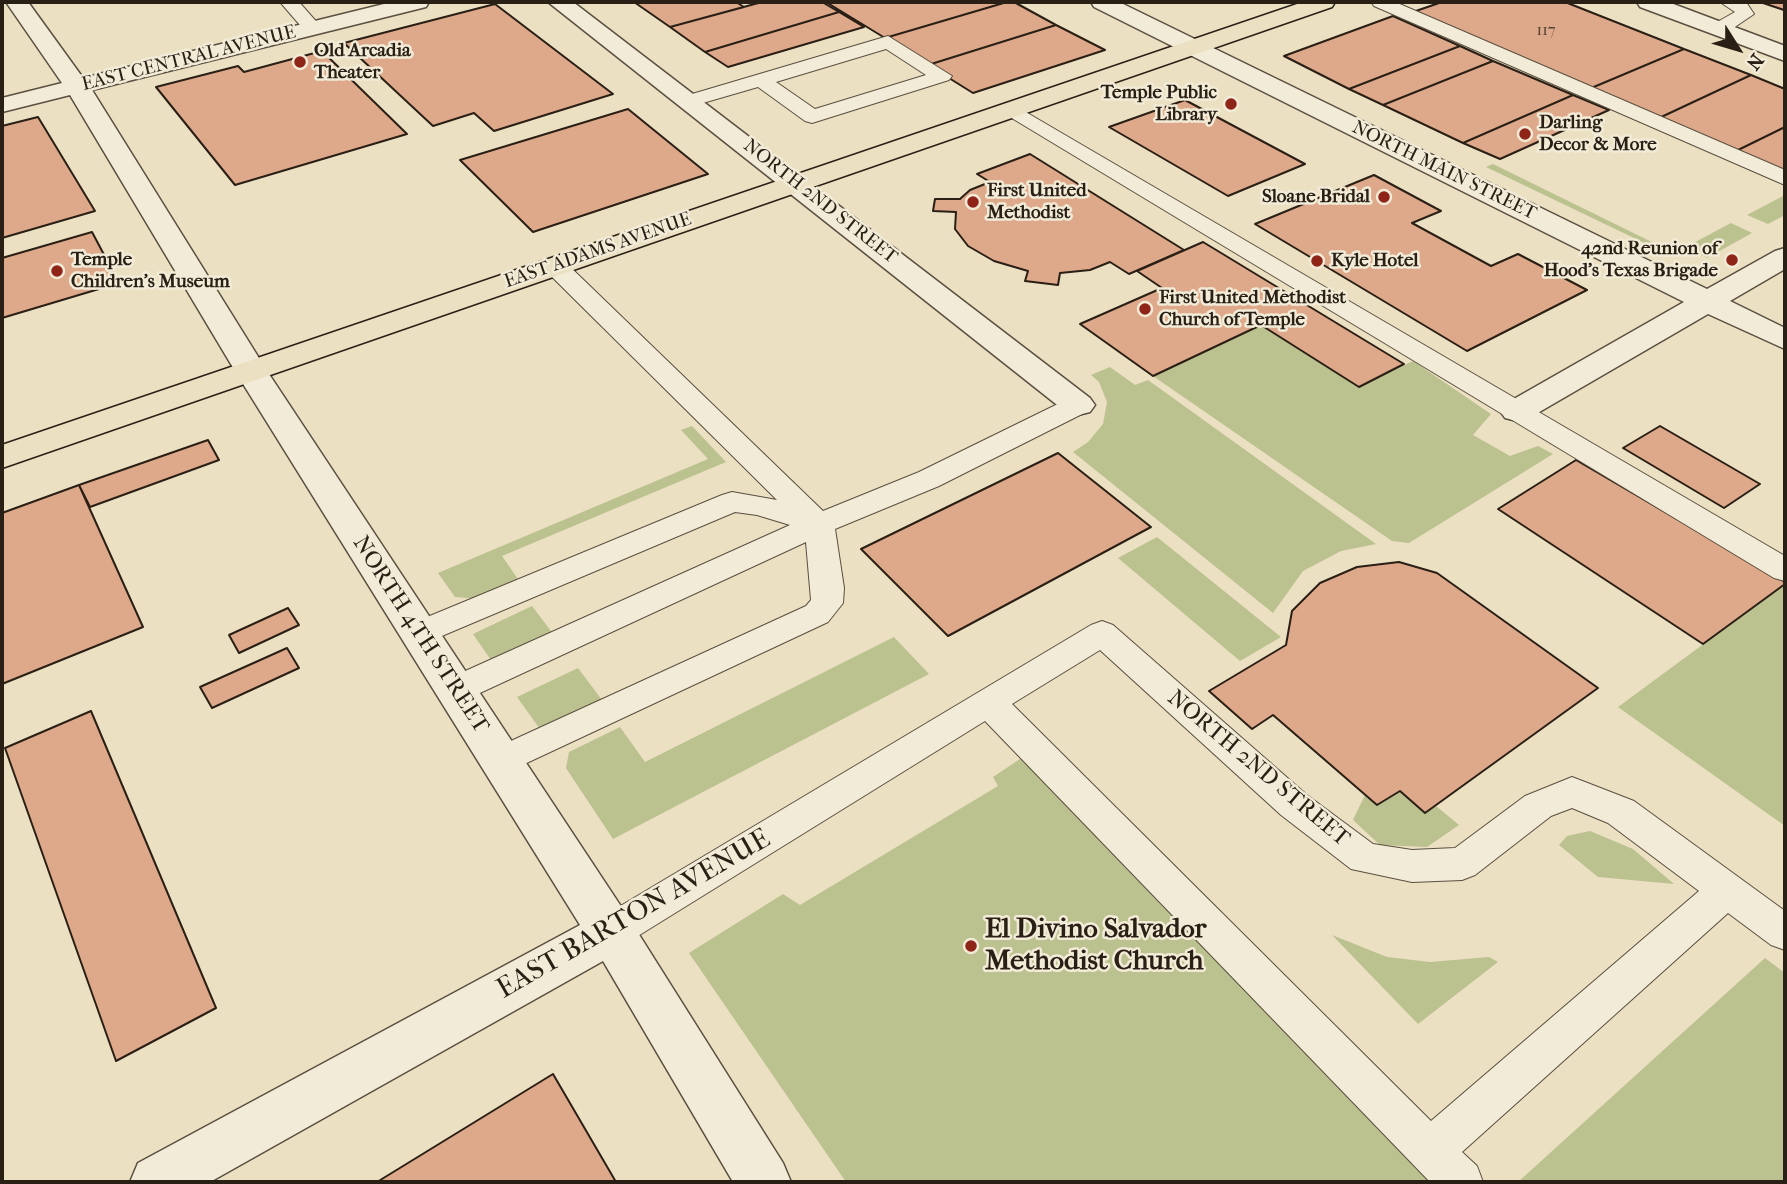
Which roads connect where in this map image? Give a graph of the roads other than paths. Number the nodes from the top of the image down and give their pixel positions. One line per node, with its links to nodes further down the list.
1 (17, 2): 15 (street, NORTH 4TH STREET)
2 (289, 2): 10 (lane)
3 (418, 2): 10 (street, EAST CENTRAL AVENUE)
4 (559, 2): 16 (street, NORTH 2ND STREET)
5 (1102, 2): 12 (street, NORTH MAIN STREET)
6 (1324, 2): 12 (main road, EAST ADAMS AVENUE)
7 (1380, 2): 19 (lane)
8 (1648, 2): 11 (street)
9 (1729, 2): 11 (lane)
10 (313, 28): 15 (street, EAST CENTRAL AVENUE)
11 (1719, 29): 13 (street)
12 (1195, 48): 18 (main road, EAST ADAMS AVENUE); 23 (street, NORTH MAIN STREET)
13 (1785, 54)
14 (761, 80): 14 (lane); 16 (lane)
15 (77, 86): 17 (street, EAST CENTRAL AVENUE); 25 (street, NORTH 4TH STREET)
16 (690, 101): 20 (street, NORTH 2ND STREET)
17 (2, 105)
18 (1012, 110): 20 (main road, EAST ADAMS AVENUE); 27 (lane)
19 (1785, 178)
20 (796, 182): 22 (main road, EAST ADAMS AVENUE); 26 (street, NORTH 2ND STREET)
21 (1785, 257): 23 (street)
22 (555, 266): 25 (main road, EAST ADAMS AVENUE); 29 (lane)
23 (1707, 300): 24 (street, NORTH MAIN STREET); 27 (street)
24 (1785, 340)
25 (251, 371): 28 (main road, EAST ADAMS AVENUE); 31 (street, NORTH 4TH STREET)
26 (1078, 405): 29 (lane)
27 (1517, 411): 30 (lane)
28 (2, 457)
29 (819, 524): 31 (lane); 33 (lane); 35 (lane)
30 (1785, 570)
31 (419, 633): 33 (street, NORTH 4TH STREET)
32 (1102, 633): 34 (lane, EAST BARTON AVENUE); 36 (lane, NORTH 2ND STREET)
33 (455, 690): 35 (street, NORTH 4TH STREET)
34 (988, 702): 37 (lane, EAST BARTON AVENUE); 39 (lane)
35 (501, 761): 37 (street, NORTH 4TH STREET)
36 (1727, 890): 38 (lane, NORTH 2ND STREET); 39 (lane)
37 (611, 932): 40 (street, EAST BARTON AVENUE); 41 (street, NORTH 4TH STREET)
38 (1785, 933)
39 (1430, 1151): 42 (lane)
40 (157, 1182)
41 (764, 1182)
42 (1461, 1182)

